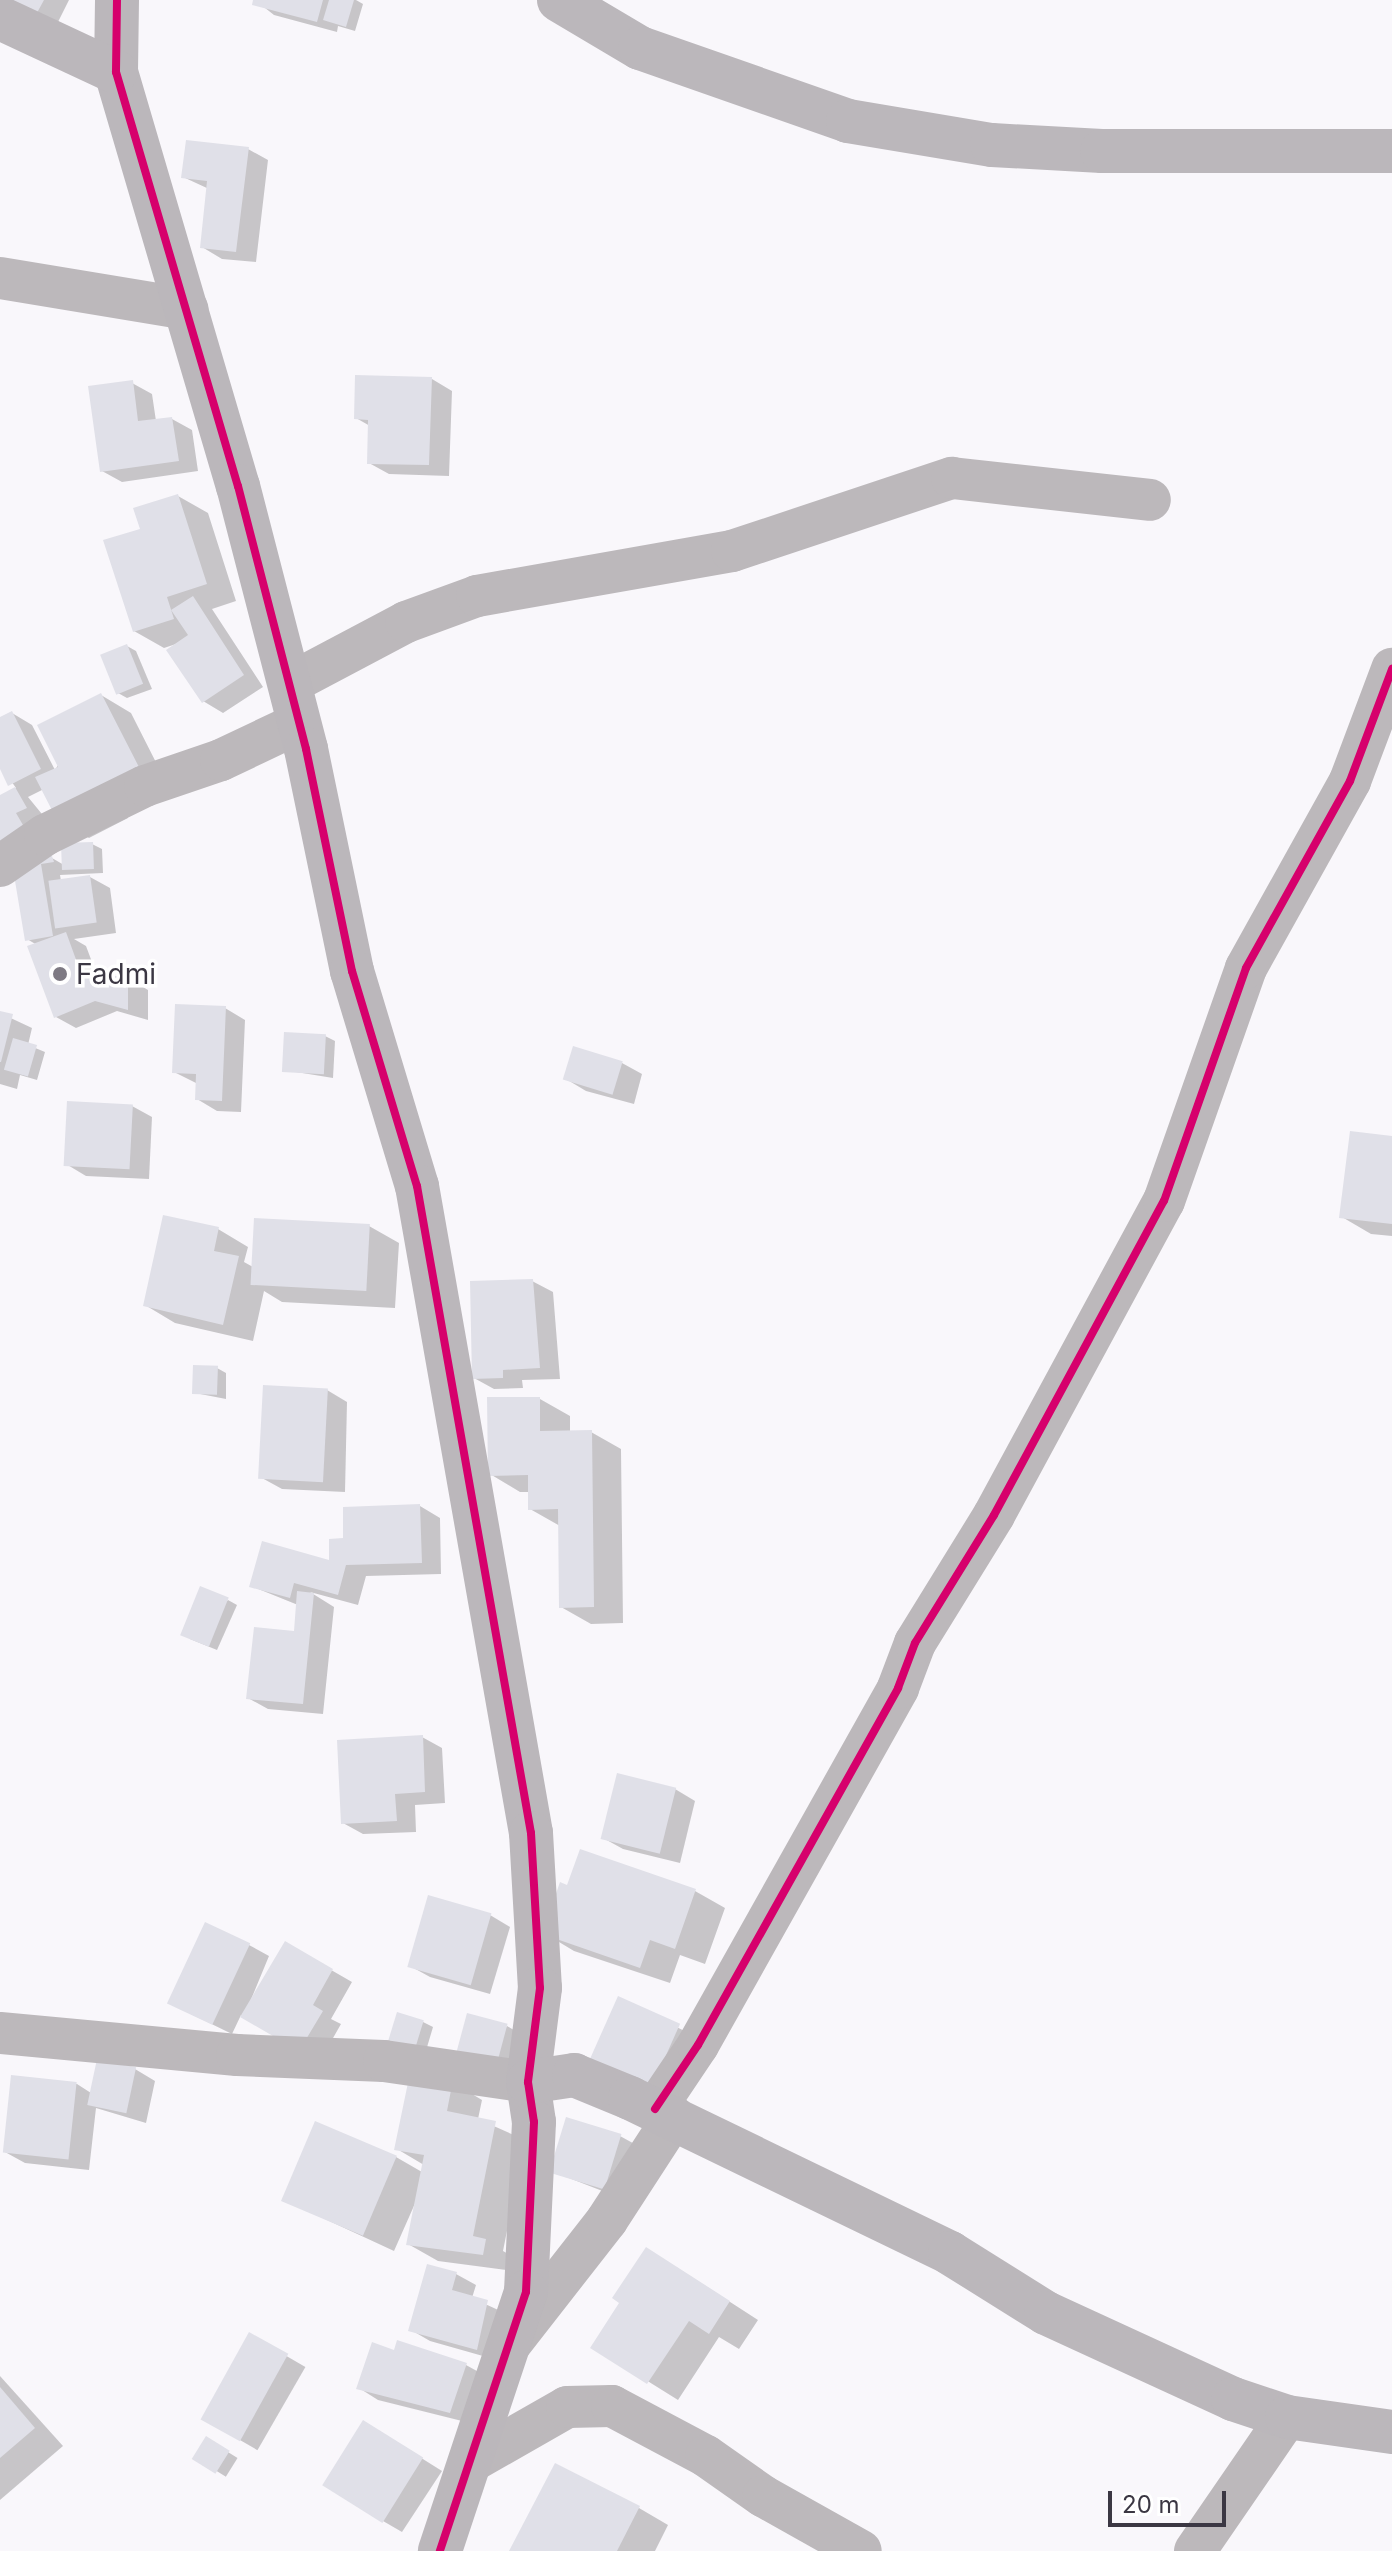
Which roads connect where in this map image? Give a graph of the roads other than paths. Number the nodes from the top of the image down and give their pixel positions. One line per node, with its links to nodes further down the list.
1 (117, 0): 4 (street)
2 (559, 0): 5 (street)
3 (0, 18): 4 (street)
4 (116, 72): 7 (street)
5 (1392, 151)
6 (0, 278): 7 (street)
7 (187, 309): 10 (street)
8 (1150, 500): 10 (street)
9 (1392, 669): 14 (street)
10 (294, 703): 11 (street); 13 (street)
11 (0, 866)
12 (0, 2033): 13 (street)
13 (528, 2082): 14 (street); 15 (street)
14 (664, 2113): 15 (street); 16 (street)
15 (507, 2347): 18 (street)
16 (1287, 2417): 17 (street); 21 (street)
17 (1392, 2432)
18 (469, 2463): 19 (street); 20 (street)
19 (440, 2551)
20 (861, 2551)
21 (1195, 2551)

